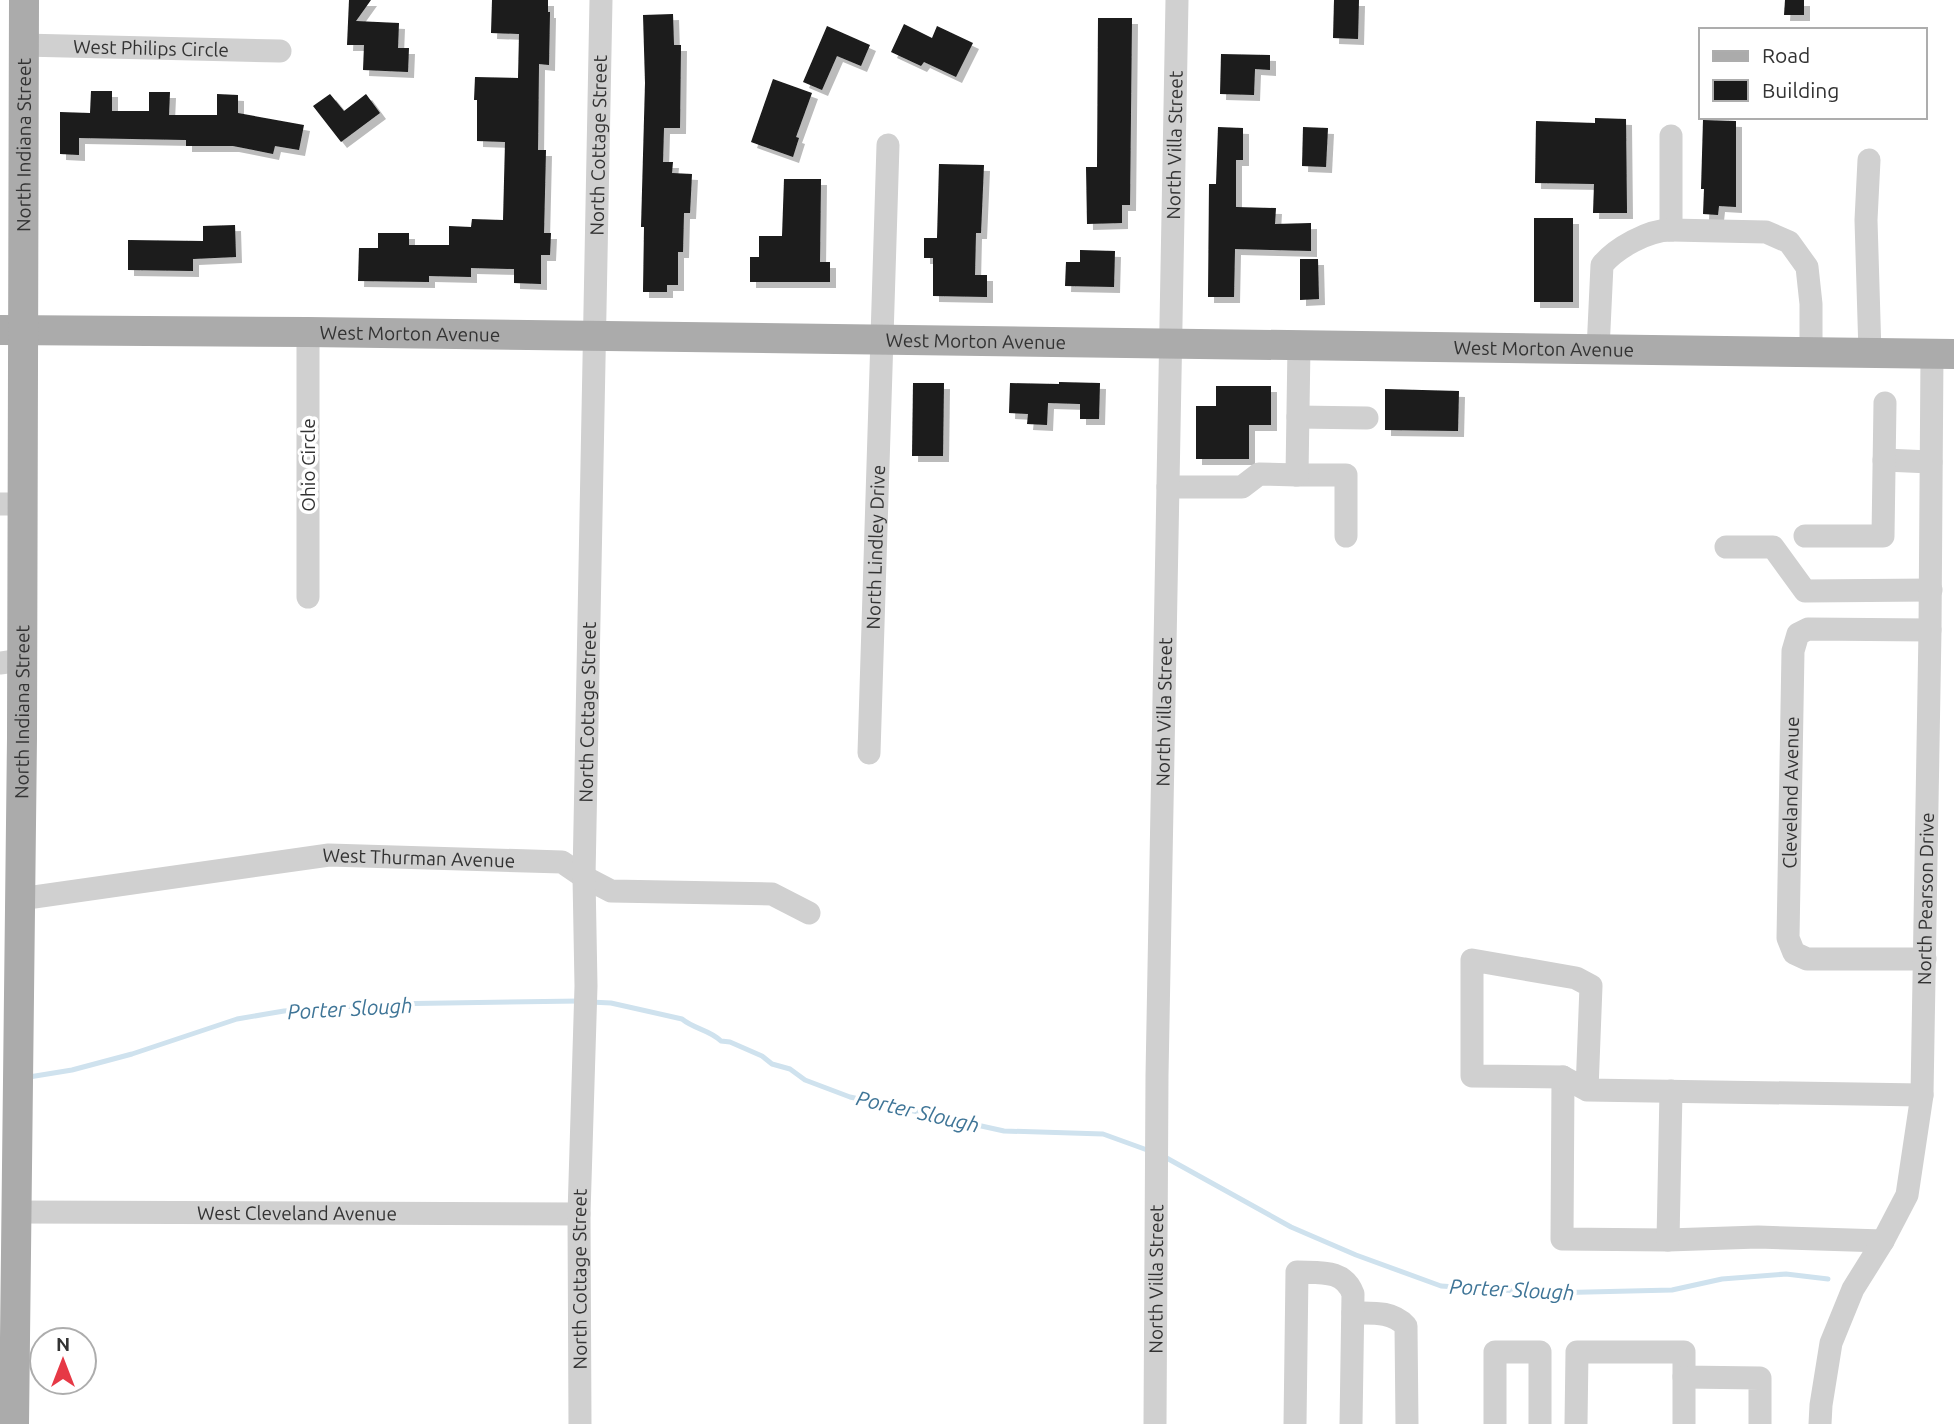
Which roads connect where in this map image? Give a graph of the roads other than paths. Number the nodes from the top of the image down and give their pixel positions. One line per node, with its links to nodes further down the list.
1 (24, 0): 4 (main road, North Indiana Street)
2 (601, 0): 12 (street, North Cottage Street)
3 (1177, 0): 14 (street, North Villa Street)
4 (23, 45): 5 (street, West Philips Circle); 10 (main road, North Indiana Street)
5 (280, 51)
6 (1671, 136): 9 (street)
7 (888, 145): 13 (street, North Lindley Drive)
8 (1869, 160): 18 (street)
9 (1671, 230): 16 (street); 17 (street)
10 (11, 330): 11 (main road, West Morton Avenue); 27 (main road, North Indiana Street)
11 (308, 332): 12 (main road, West Morton Avenue); 32 (street, Ohio Circle)
12 (594, 337): 13 (main road, West Morton Avenue); 36 (street, North Cottage Street)
13 (880, 340): 14 (main road, West Morton Avenue); 35 (street, North Lindley Drive)
14 (1171, 344): 15 (main road, West Morton Avenue); 26 (street, North Villa Street)
15 (1299, 346): 16 (main road, West Morton Avenue); 21 (street)
16 (1598, 350): 17 (main road, West Morton Avenue)
17 (1811, 352): 18 (main road, West Morton Avenue)
18 (1870, 353): 19 (main road, West Morton Avenue)
19 (1943, 354): 24 (street, North Pearson Drive)
20 (1885, 403): 23 (street)
21 (1298, 417): 22 (street); 25 (street)
22 (1367, 418)
23 (1884, 460): 24 (street); 29 (street)
24 (1931, 462): 31 (street, North Pearson Drive)
25 (1297, 475): 26 (street); 28 (street)
26 (1168, 487): 53 (street, North Villa Street)
27 (11, 504): 34 (main road, North Indiana Street)
28 (1346, 536)
29 (1805, 536)
30 (1726, 547): 31 (street)
31 (1931, 590): 33 (street, North Pearson Drive)
32 (308, 597)
33 (1930, 630): 40 (street, North Pearson Drive); 40 (street, Cleveland Avenue)
34 (11, 662): 37 (main road, North Indiana Street)
35 (869, 753)
36 (584, 877): 37 (street, West Thurman Avenue); 38 (street, West Thurman Avenue); 46 (street, North Cottage Street)
37 (20, 899): 39 (main road, North Indiana Street)
38 (809, 913)
39 (10, 938): 45 (main road, North Indiana Street)
40 (1925, 958): 44 (street, North Pearson Drive)
41 (1563, 1077): 42 (street); 42 (street); 47 (street)
42 (1587, 1090): 43 (street)
43 (1671, 1091): 44 (street); 47 (street)
44 (1922, 1095): 48 (street, North Pearson Drive)
45 (15, 1212): 46 (street, West Cleveland Avenue); 51 (main road, North Indiana Street)
46 (579, 1214): 52 (street, North Cottage Street)
47 (1668, 1240): 48 (street)
48 (1883, 1241): 62 (street, North Pearson Drive)
49 (1353, 1313): 54 (street); 55 (street); 56 (street)
50 (1684, 1377): 59 (street); 60 (street); 61 (street)
51 (14, 1424)
52 (580, 1424)
53 (1155, 1424)
54 (1295, 1424)
55 (1351, 1424)
56 (1407, 1424)
57 (1495, 1424): 58 (street)
58 (1540, 1424)
59 (1576, 1424)
60 (1684, 1424)
61 (1760, 1424)
62 (1821, 1424)

